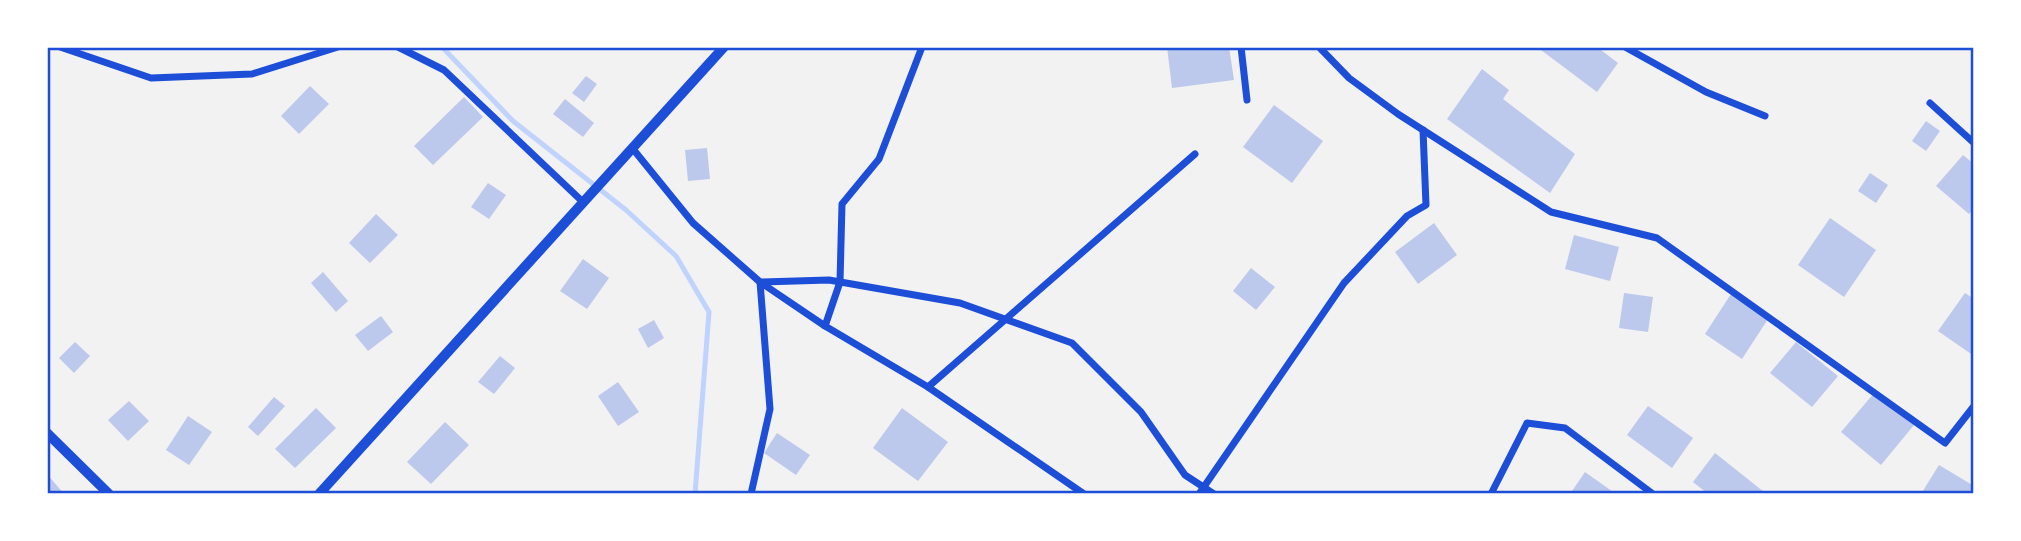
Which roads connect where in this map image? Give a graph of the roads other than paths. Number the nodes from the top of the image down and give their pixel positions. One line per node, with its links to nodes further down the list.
1 (60, 47): 2 (street)
2 (338, 47)
3 (398, 47): 16 (street)
4 (724, 47): 14 (street)
5 (922, 47): 18 (street)
6 (1241, 47): 9 (street)
7 (1319, 47): 12 (street)
8 (1625, 47): 11 (street)
9 (1247, 100)
10 (1930, 103): 13 (street)
11 (1765, 116)
12 (1423, 130): 22 (street); 24 (street)
13 (1974, 143)
14 (633, 149): 16 (street); 17 (street)
15 (1195, 154): 19 (street)
16 (584, 203): 26 (street)
17 (760, 282): 18 (street); 20 (street); 27 (street)
18 (841, 282): 19 (street); 20 (street)
19 (1004, 319): 21 (street); 24 (street)
20 (824, 326): 21 (street)
21 (928, 387): 28 (street)
22 (1974, 406)
23 (47, 433): 25 (street)
24 (1205, 487): 29 (street); 30 (street)
25 (109, 494)
26 (319, 494)
27 (751, 494)
28 (1084, 494)
29 (1199, 494)
30 (1214, 494)
31 (1491, 494): 32 (street)
32 (1653, 494)

